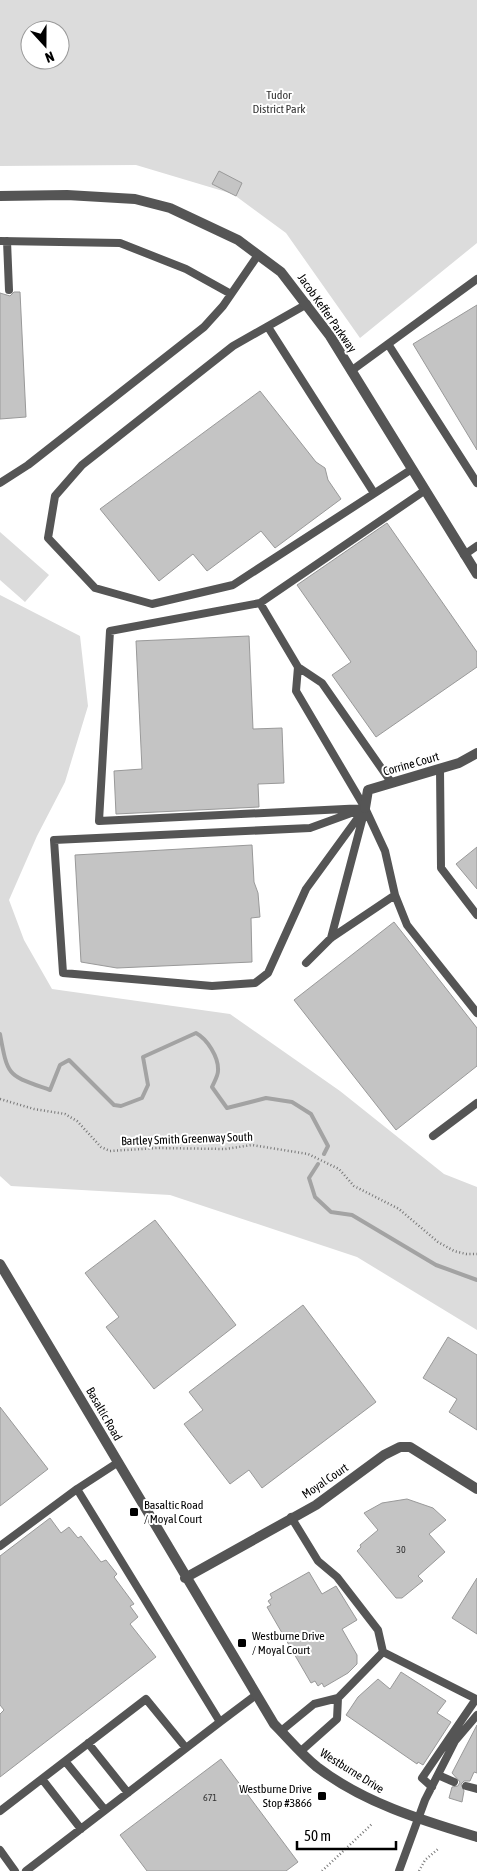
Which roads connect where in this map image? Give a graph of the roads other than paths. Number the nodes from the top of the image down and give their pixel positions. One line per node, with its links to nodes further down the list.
1 (0, 196): 3 (street, Jacob Keffer Parkway)
2 (3, 241): 5 (lane); 6 (lane)
3 (258, 255): 6 (lane); 7 (street, Jacob Keffer Parkway)
4 (477, 279): 9 (lane)
5 (9, 290)
6 (231, 294): 13 (lane)
7 (308, 304): 8 (lane); 10 (street, Jacob Keffer Parkway)
8 (268, 327): 15 (lane); 15 (lane)
9 (388, 344): 10 (lane); 12 (lane)
10 (351, 371): 11 (street, Jacob Keffer Parkway)
11 (412, 469): 14 (street, Jacob Keffer Parkway); 15 (lane)
12 (477, 482)
13 (0, 483)
14 (424, 491): 17 (street, Jacob Keffer Parkway); 19 (lane)
15 (374, 493)
16 (477, 546): 17 (lane)
17 (464, 555): 18 (street, Jacob Keffer Parkway)
18 (477, 574)
19 (260, 603): 20 (lane); 24 (lane)
20 (298, 667): 23 (lane); 24 (lane)
21 (477, 753): 22 (street, Corrine Court)
22 (440, 769): 23 (street, Corrine Court); 26 (lane)
23 (391, 782): 24 (street, Corrine Court)
24 (365, 808): 24 (lane); 25 (lane); 27 (lane)
25 (395, 895): 27 (lane); 29 (lane)
26 (477, 915)
27 (331, 938): 28 (lane)
28 (306, 963)
29 (477, 1014)
30 (477, 1102): 31 (lane)
31 (433, 1136)
32 (0, 1264): 33 (street, Basaltic Road)
33 (117, 1463): 34 (lane); 38 (street, Basaltic Road)
34 (77, 1489): 37 (lane); 43 (lane)
35 (477, 1489): 36 (street, Moyal Court)
36 (291, 1518): 38 (street, Moyal Court); 39 (lane)
37 (0, 1546)
38 (185, 1578): 40 (street, Westburne Drive)
39 (383, 1652): 41 (lane); 52 (lane)
40 (256, 1695): 43 (lane); 44 (street, Westburne Drive)
41 (338, 1698): 44 (lane); 47 (lane)
42 (477, 1714): 49 (lane)
43 (220, 1722): 46 (lane)
44 (281, 1731): 47 (street, Westburne Drive)
45 (88, 1743): 46 (lane); 48 (lane); 55 (lane)
46 (186, 1748): 55 (lane)
47 (301, 1751): 58 (street, Westburne Drive)
48 (65, 1761): 50 (lane); 56 (lane)
49 (438, 1775): 51 (lane); 52 (lane)
50 (42, 1779): 57 (lane); 59 (lane)
51 (454, 1782)
52 (432, 1786): 58 (lane)
53 (466, 1786): 54 (lane)
54 (477, 1789)
55 (128, 1793): 56 (lane)
56 (105, 1810): 59 (lane)
57 (0, 1811)
58 (418, 1819): 60 (street, Westburne Drive); 64 (lane)
59 (81, 1829): 63 (lane)
60 (477, 1837)
61 (0, 1850): 62 (lane)
62 (15, 1871)
63 (26, 1871)
64 (399, 1871)

